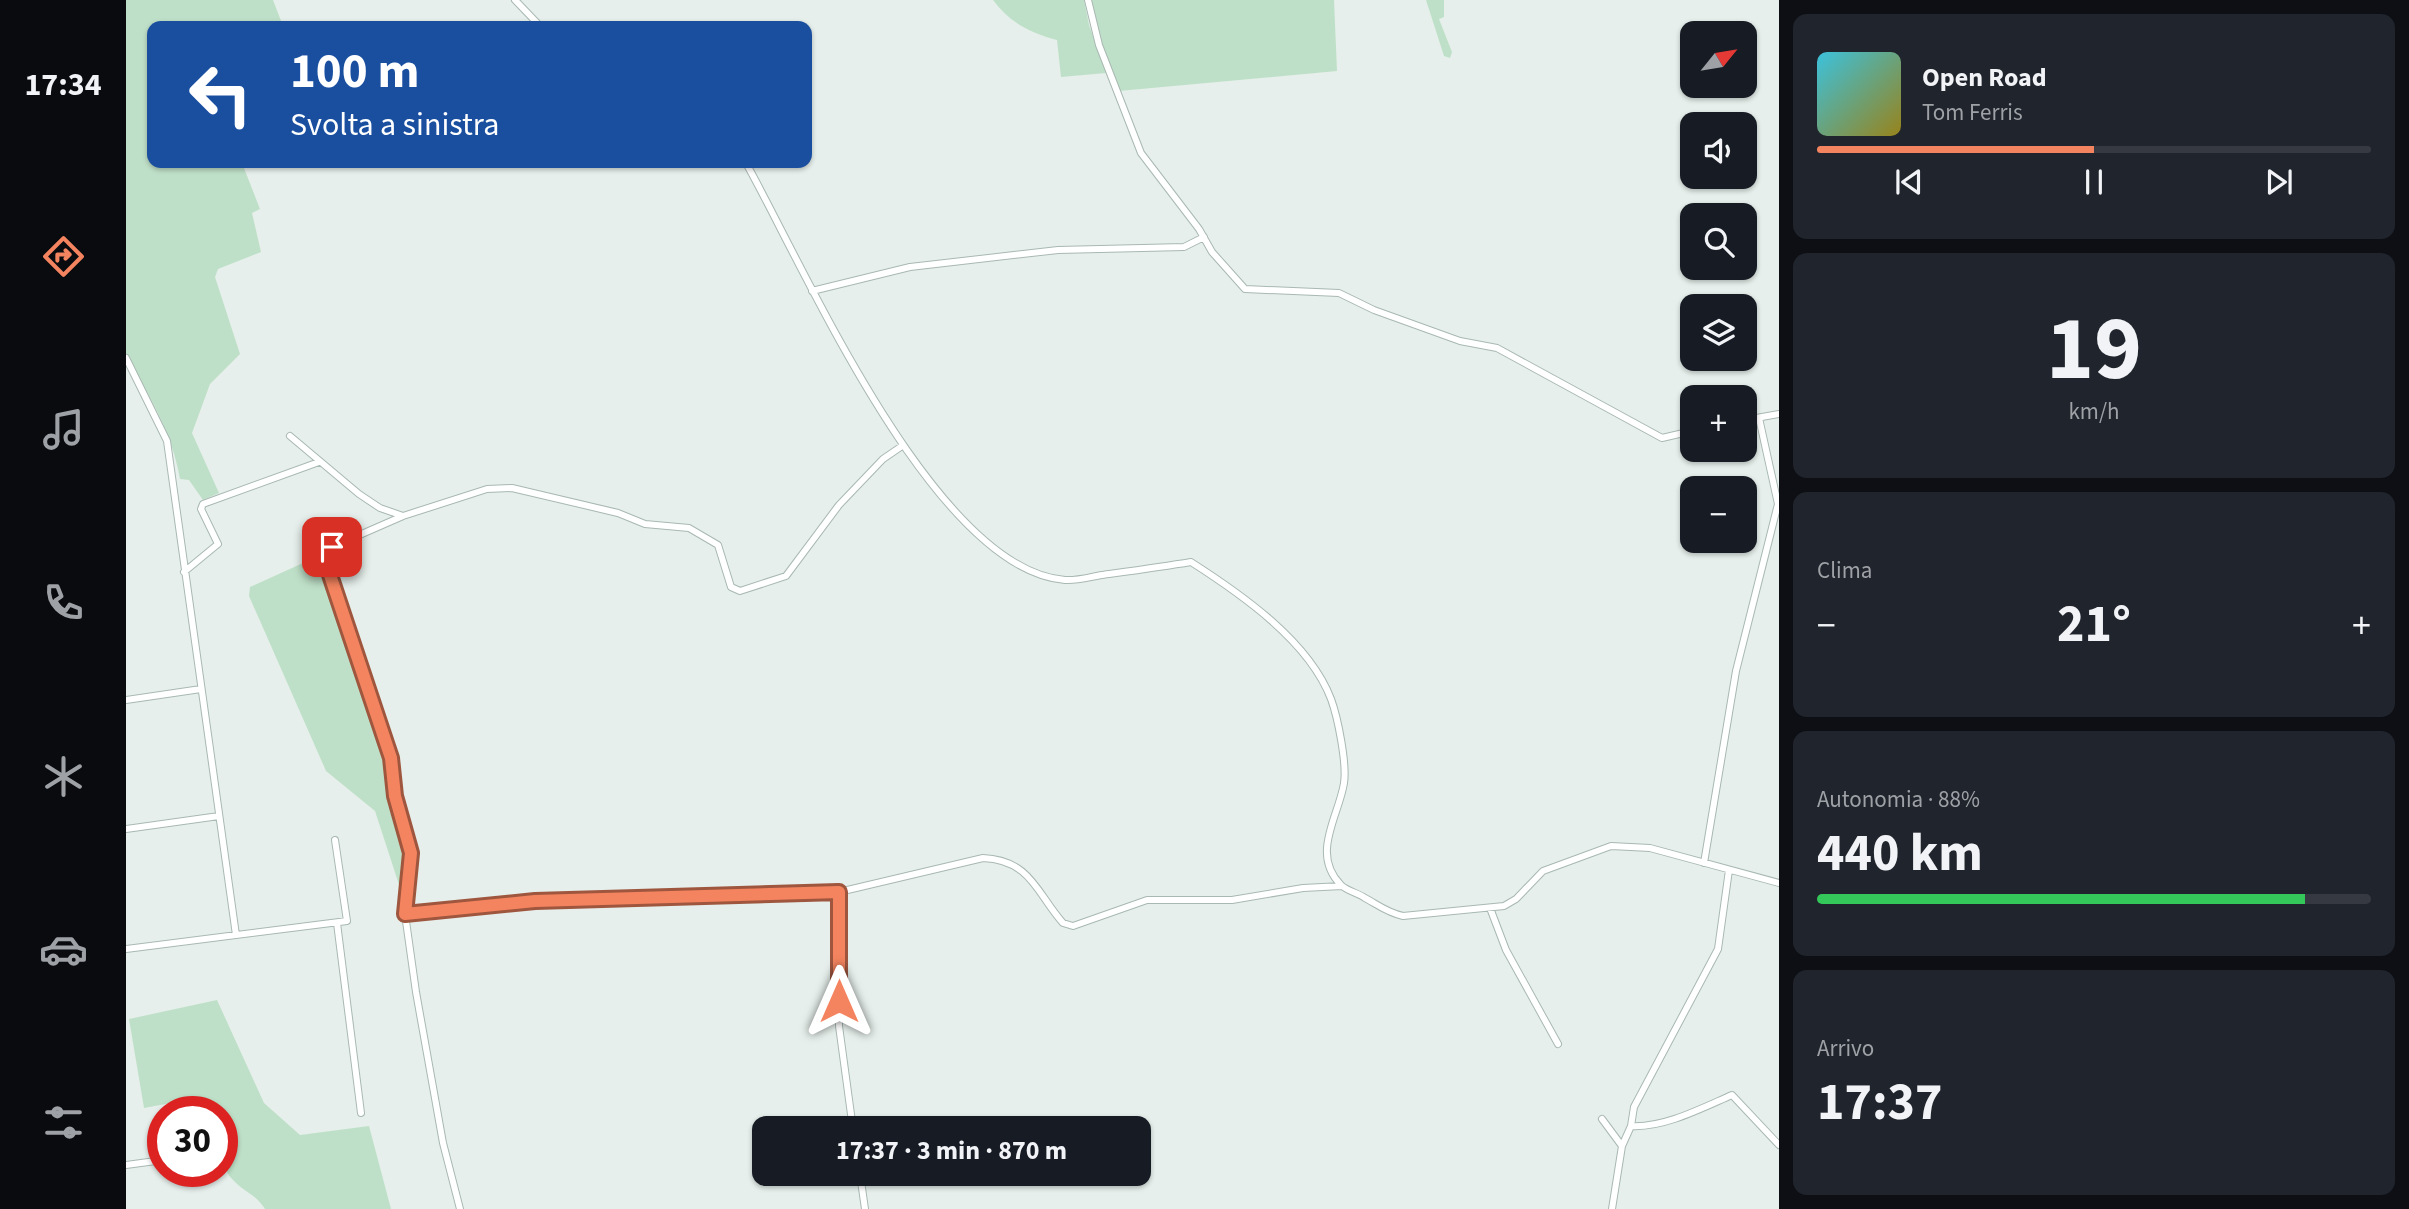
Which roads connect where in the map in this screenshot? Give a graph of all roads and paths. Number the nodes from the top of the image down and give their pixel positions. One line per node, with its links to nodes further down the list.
1 (515, 0): 3 (street)
2 (1088, 0): 5 (street)
3 (535, 21)
4 (749, 168): 6 (street)
5 (1204, 237): 6 (street); 10 (street)
6 (812, 291): 12 (street)
7 (126, 358): 15 (street)
8 (1779, 414): 9 (street)
9 (1759, 418): 21 (street)
10 (1680, 434)
11 (290, 436): 13 (street)
12 (902, 446): 14 (street); 24 (street)
13 (319, 462): 14 (street); 15 (street)
14 (403, 516): 27 (street)
15 (184, 572): 16 (street)
16 (201, 689): 17 (street); 18 (street)
17 (126, 701)
18 (219, 816): 19 (street); 29 (street)
19 (126, 829)
20 (335, 840): 28 (street)
21 (1704, 863): 22 (street); 26 (street)
22 (1729, 870): 23 (street); 35 (street)
23 (1779, 883)
24 (1342, 886): 25 (street); 26 (street)
25 (839, 892): 27 (street); 33 (street)
26 (1490, 908): 31 (street)
27 (405, 914): 41 (street)
28 (337, 923): 29 (street); 32 (street)
29 (236, 935): 30 (street)
30 (126, 949)
31 (1558, 1044)
32 (361, 1114)
33 (851, 1116)
34 (1602, 1118): 37 (street)
35 (1631, 1126): 36 (street); 37 (street)
36 (1779, 1145)
37 (1622, 1146): 43 (street)
38 (147, 1162): 39 (street)
39 (126, 1165)
40 (861, 1186): 42 (street)
41 (460, 1209)
42 (864, 1209)
43 (1612, 1209)

